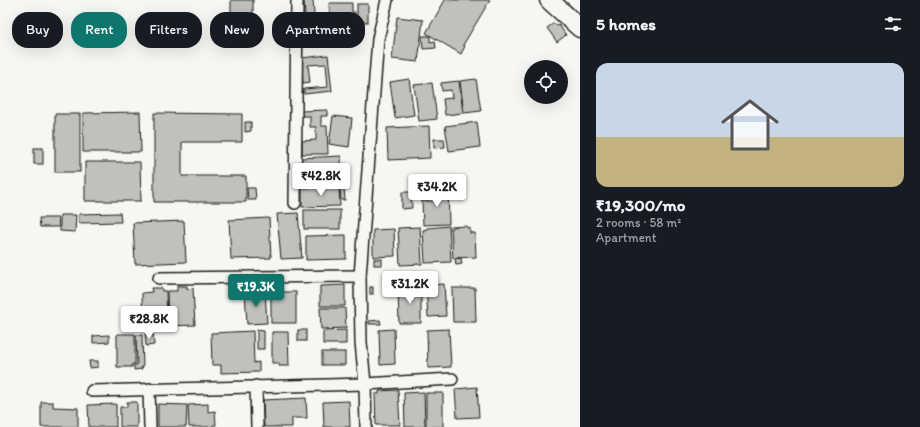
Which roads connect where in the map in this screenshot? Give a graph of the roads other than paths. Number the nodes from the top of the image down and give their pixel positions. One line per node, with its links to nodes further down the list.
1 (297, 0): 5 (street)
2 (387, 0): 6 (street)
3 (549, 0): 4 (main road)
4 (580, 28)
5 (295, 203)
6 (360, 276): 7 (street); 9 (street)
7 (159, 278)
8 (452, 379): 9 (street)
9 (365, 384): 10 (street); 15 (street)
10 (256, 386): 11 (street); 14 (street)
11 (149, 390): 12 (street); 13 (street)
12 (92, 391)
13 (150, 427)
14 (257, 427)
15 (366, 427)

